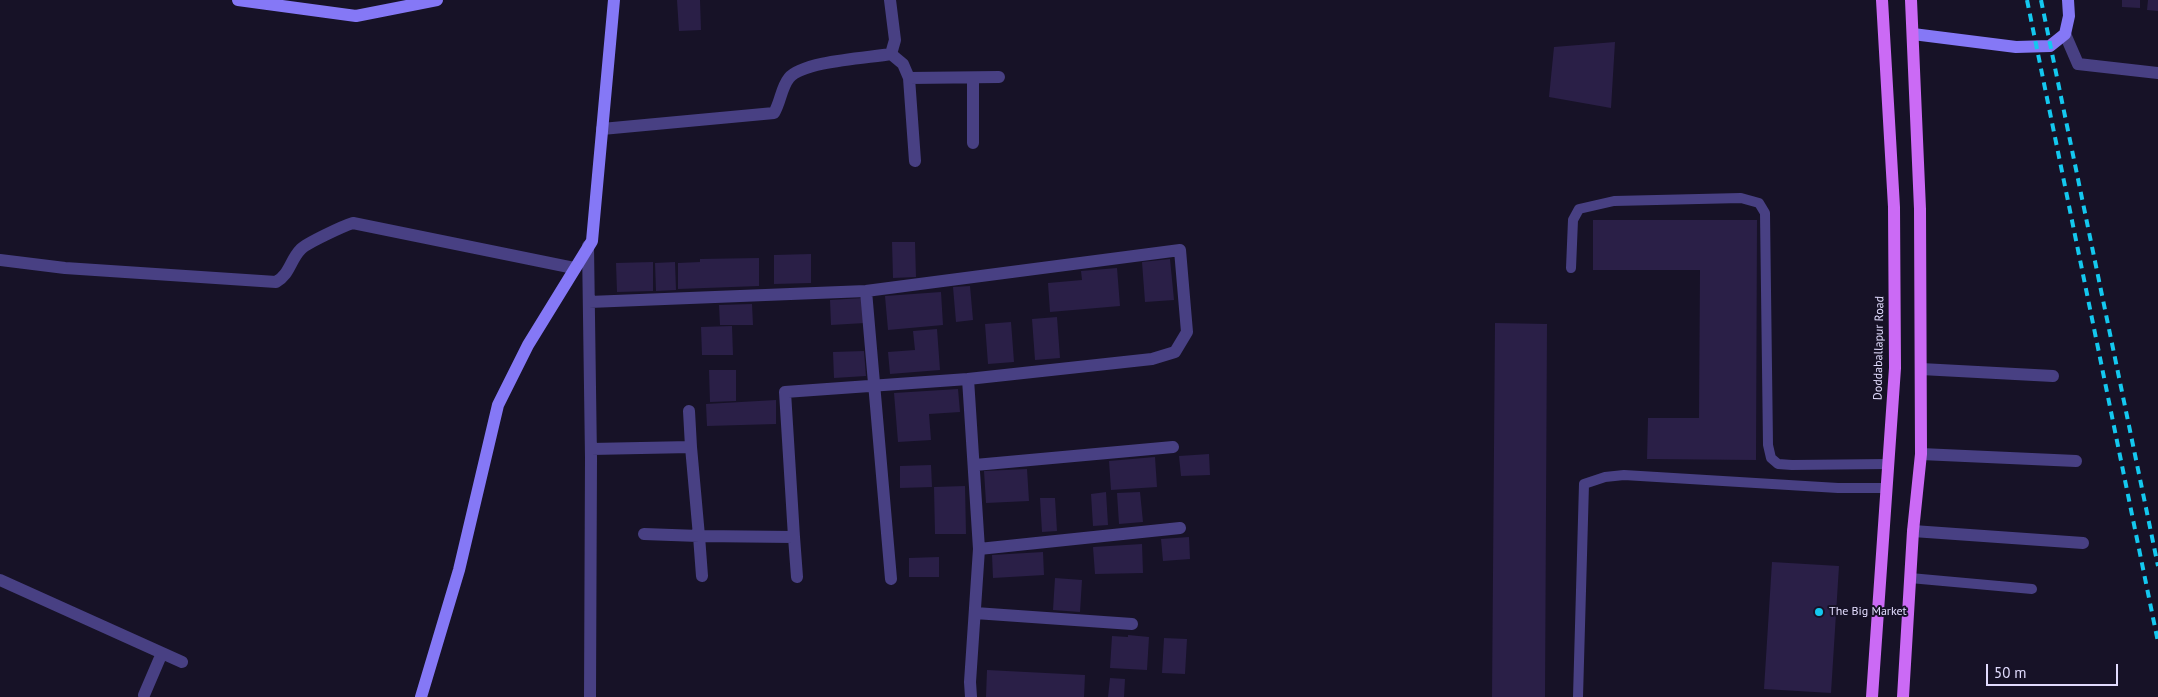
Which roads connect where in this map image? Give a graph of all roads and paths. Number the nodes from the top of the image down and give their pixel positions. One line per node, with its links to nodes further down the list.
1 (238, 0): 2 (street)
2 (436, 0)
3 (614, 0): 15 (street)
4 (890, 0): 10 (street)
5 (1882, 0): 34 (main road, Doddaballapur Road)
6 (1911, 0): 8 (main road)
7 (2068, 0): 9 (street)
8 (1914, 34): 9 (street); 24 (main road)
9 (2065, 34): 11 (street)
10 (891, 54): 12 (street); 15 (street)
11 (2158, 73)
12 (910, 78): 13 (street); 17 (street)
13 (973, 78): 14 (street); 16 (street)
14 (999, 78)
15 (602, 129): 18 (street)
16 (973, 142)
17 (915, 161)
18 (588, 246): 20 (street); 23 (street)
19 (0, 260): 20 (street)
20 (574, 268): 55 (street)
21 (1571, 268): 34 (lane)
22 (866, 291): 23 (street); 26 (street); 27 (street)
23 (589, 302): 31 (street)
24 (1921, 369): 25 (street); 32 (main road)
25 (2053, 376)
26 (968, 379): 27 (street); 35 (street)
27 (874, 387): 41 (street); 47 (street)
28 (689, 411): 29 (street)
29 (690, 447): 31 (street); 40 (street)
30 (1172, 447): 35 (street)
31 (591, 449): 56 (street)
32 (1921, 454): 33 (street); 38 (main road)
33 (2076, 461)
34 (1888, 464): 36 (main road, Doddaballapur Road)
35 (975, 465): 43 (street)
36 (1885, 488): 58 (lane); 59 (main road, Doddaballapur Road)
37 (1180, 528): 43 (street)
38 (1914, 531): 42 (street); 46 (main road)
39 (644, 534): 40 (street)
40 (699, 536): 41 (street); 44 (street)
41 (794, 537): 45 (street)
42 (2083, 543)
43 (979, 549): 50 (street)
44 (702, 576)
45 (797, 577)
46 (1910, 578): 49 (lane); 60 (main road)
47 (891, 579)
48 (0, 580): 52 (street)
49 (2032, 589)
50 (975, 613): 51 (street); 57 (street)
51 (1132, 624)
52 (162, 653): 53 (street); 54 (street)
53 (182, 662)
54 (145, 696)
55 (421, 697)
56 (590, 697)
57 (971, 697)
58 (1578, 697)
59 (1872, 697)
60 (1903, 697)

